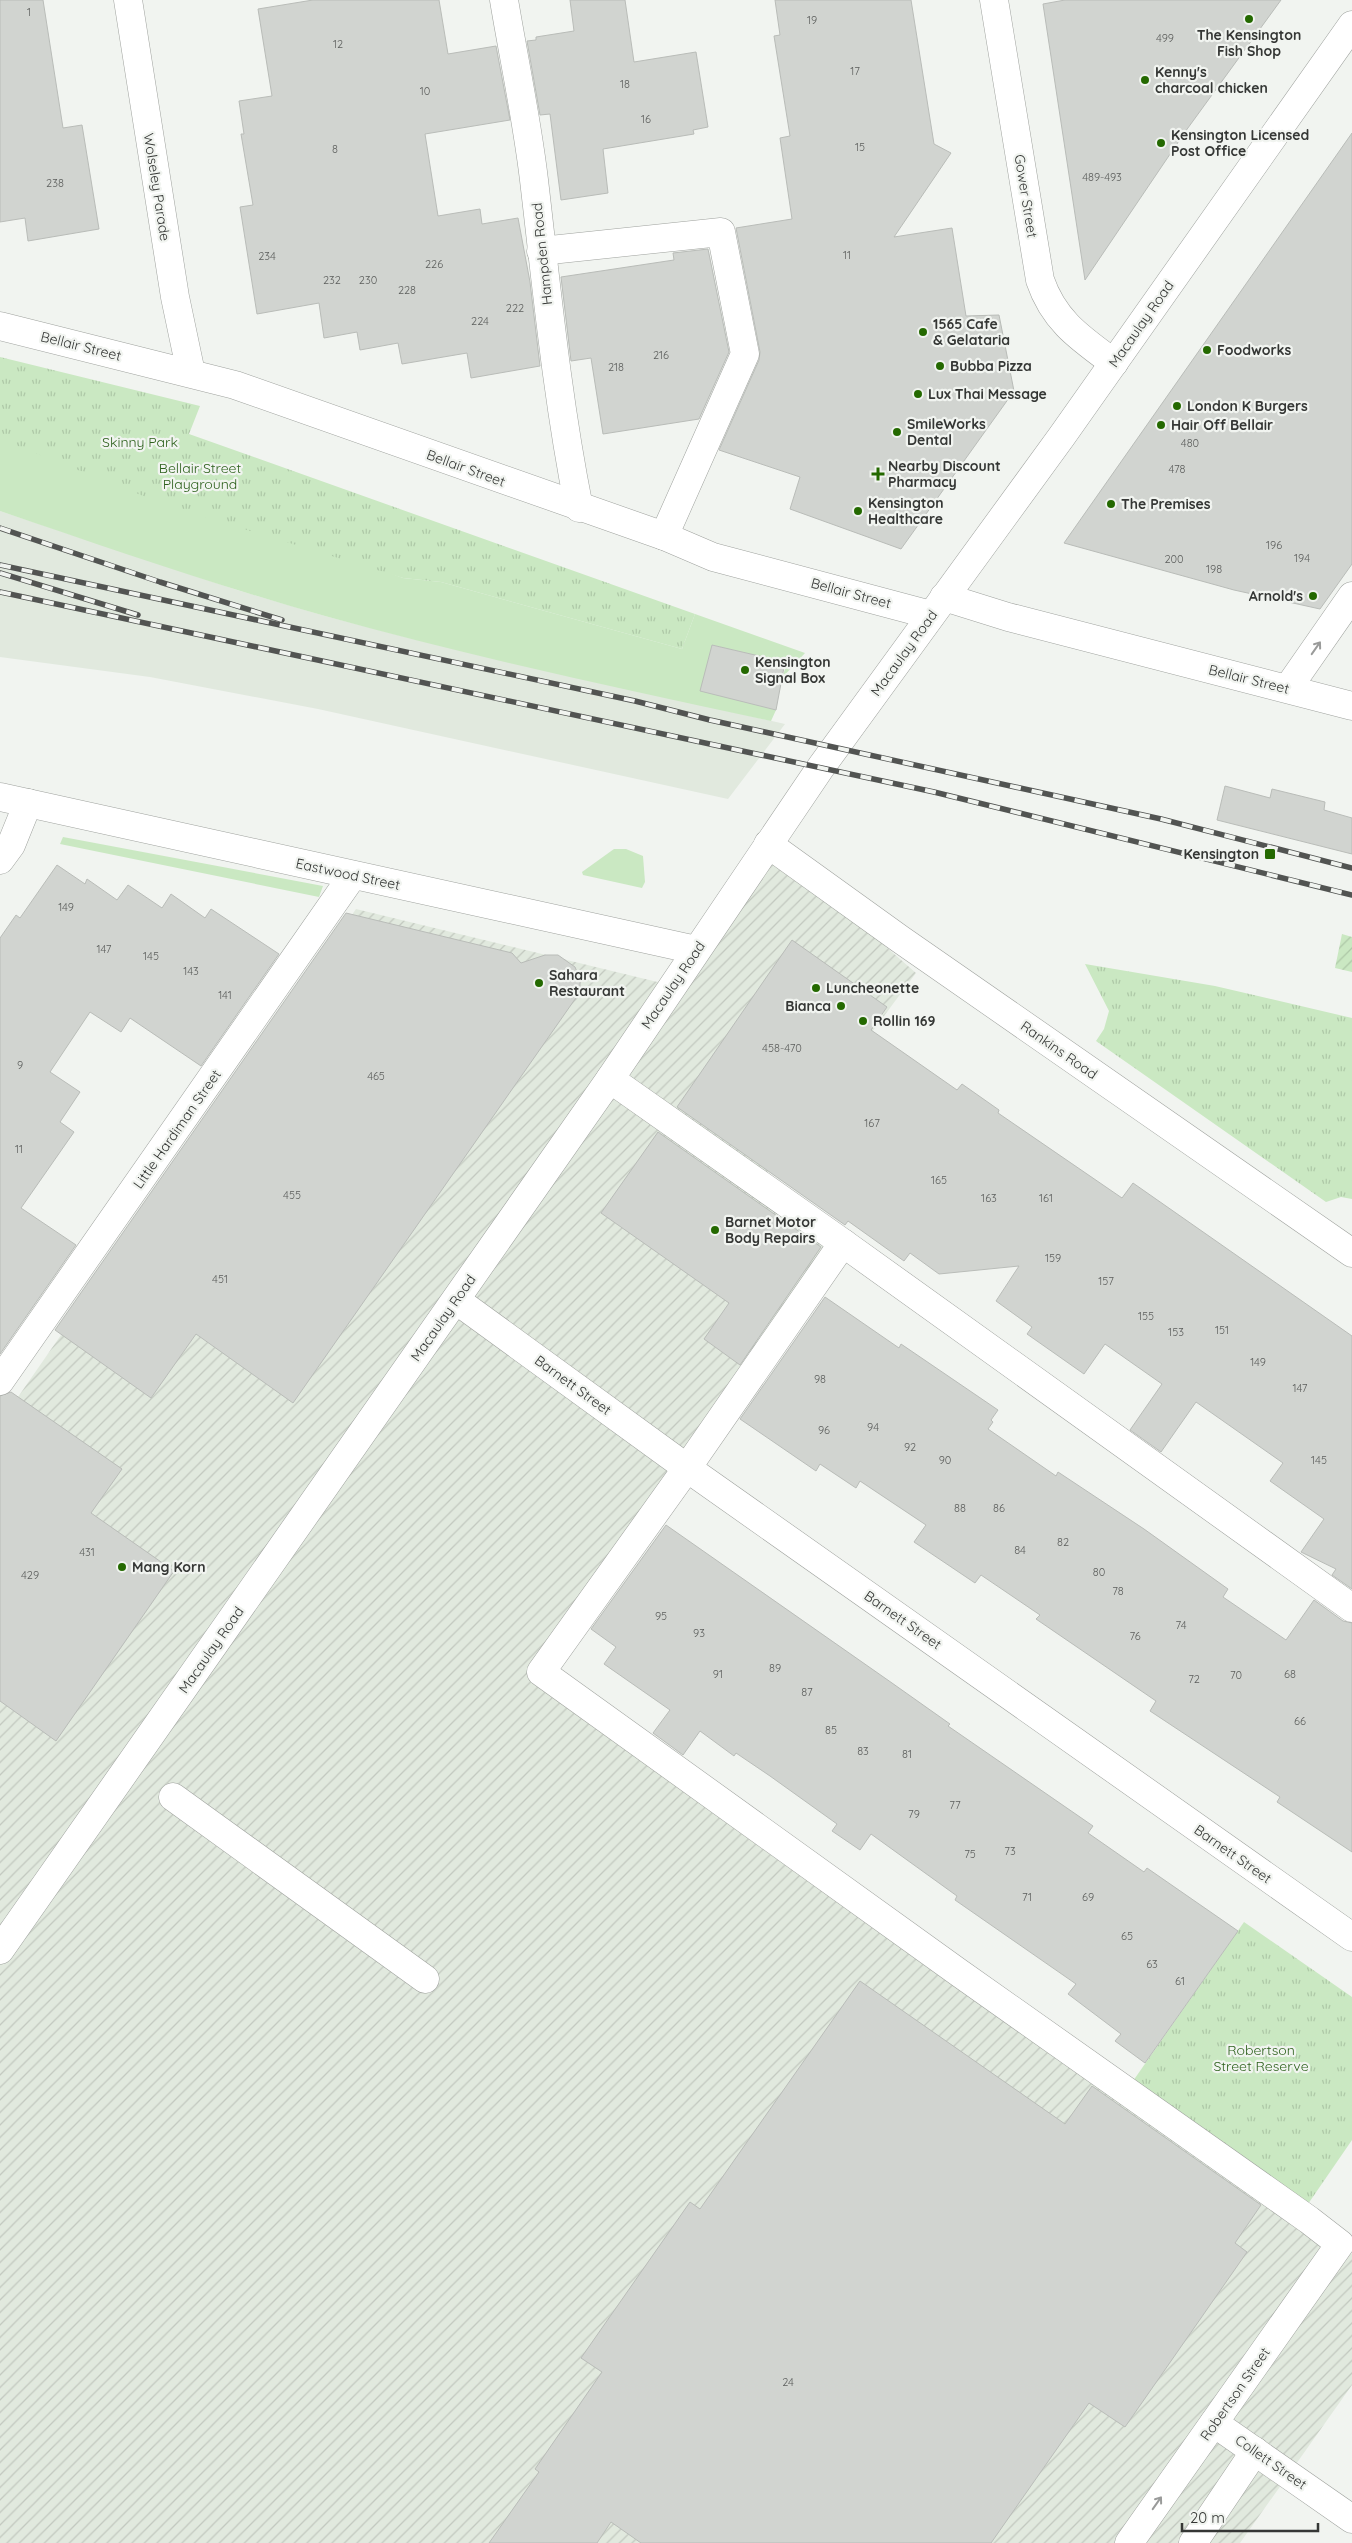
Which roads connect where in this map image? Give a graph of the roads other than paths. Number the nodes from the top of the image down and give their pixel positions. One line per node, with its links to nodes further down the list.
1 (128, 0): 8 (street, Wolseley Parade)
2 (504, 0): 5 (street, Hampden Road)
3 (994, 0): 7 (street, Gower Street)
4 (1352, 25): 7 (street, Macaulay Road)
5 (541, 251): 9 (street, Hampden Road); 10 (street)
6 (0, 326): 8 (street, Bellair Street)
7 (1114, 363): 12 (street, Macaulay Road)
8 (191, 373): 9 (street, Bellair Street)
9 (579, 508): 10 (street, Bellair Street)
10 (664, 536): 12 (street, Bellair Street)
11 (1352, 596): 13 (street, one-way to 11)
12 (937, 606): 13 (street, Bellair Street); 17 (street, Macaulay Road)
13 (1288, 688): 14 (street, Bellair Street)
14 (1352, 706)
15 (0, 797): 16 (street, Eastwood Street)
16 (28, 803): 18 (street); 19 (street, Eastwood Street)
17 (768, 844): 20 (street, Macaulay Road); 23 (street, Rankins Road)
18 (0, 860)
19 (353, 875): 20 (street, Eastwood Street); 25 (street, Little Hardiman Street)
20 (696, 950): 21 (street, Macaulay Road)
21 (610, 1079): 22 (street); 24 (street, Macaulay Road)
22 (843, 1243): 26 (street); 27 (street)
23 (1352, 1253)
24 (456, 1300): 26 (street, Barnett Street); 30 (street, Macaulay Road)
25 (0, 1381)
26 (687, 1468): 29 (street, Barnett Street); 32 (street, Robertson Street)
27 (1352, 1608)
28 (173, 1797): 31 (street)
29 (1352, 1937)
30 (0, 1950)
31 (425, 1979)
32 (1214, 2423): 33 (street, Collett Street); 35 (street, Robertson Street, one-way to 32)
33 (1255, 2451): 34 (street, Collett Street); 36 (street)
34 (1352, 2519)
35 (1129, 2543)
36 (1192, 2543)

